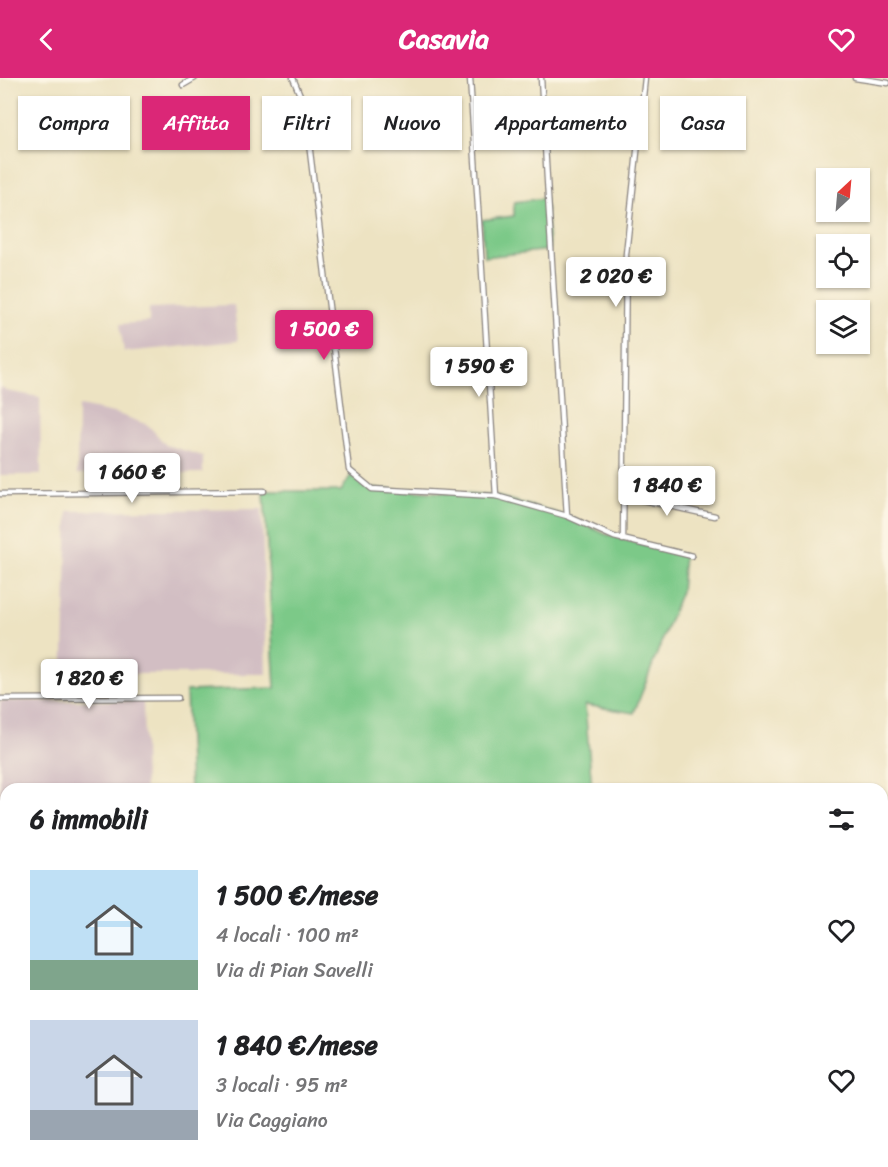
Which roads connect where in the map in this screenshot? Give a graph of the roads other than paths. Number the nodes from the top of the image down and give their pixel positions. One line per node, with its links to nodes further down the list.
1 (195, 78): 8 (street)
2 (293, 78): 11 (street)
3 (470, 78): 11 (street)
4 (541, 78): 13 (street)
5 (645, 78): 12 (street)
6 (855, 78): 7 (street)
7 (888, 83)
8 (183, 85)
9 (264, 491): 10 (street)
10 (0, 494)
11 (496, 496): 13 (street)
12 (624, 496): 14 (street); 15 (street)
13 (567, 516): 15 (street)
14 (715, 516)
15 (623, 540): 16 (street)
16 (692, 556)
17 (178, 698): 18 (street)
18 (0, 699)

